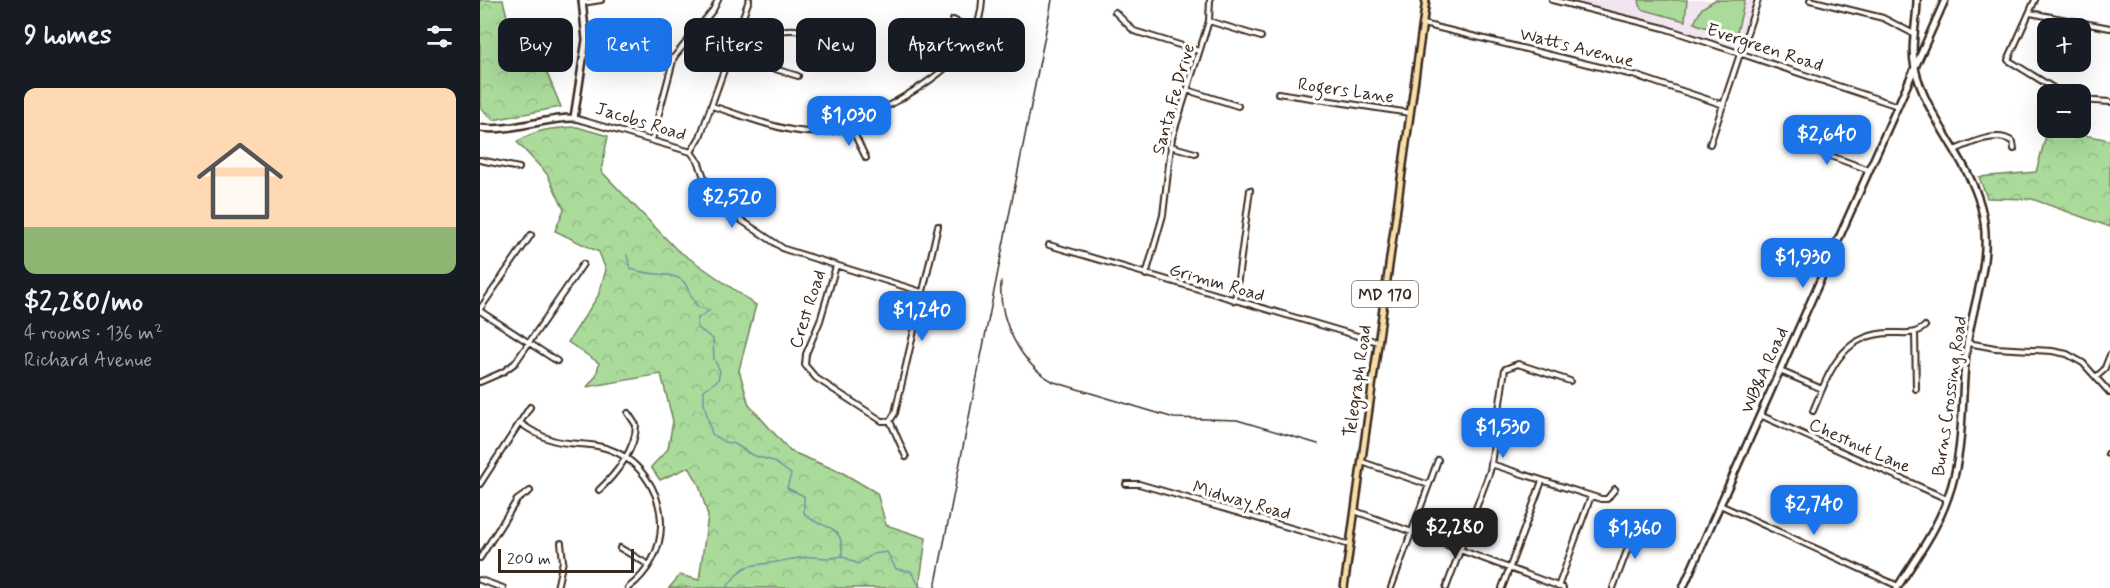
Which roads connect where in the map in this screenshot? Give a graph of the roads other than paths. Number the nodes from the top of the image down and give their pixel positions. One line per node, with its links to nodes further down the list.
1 (601, 0): 13 (street)
2 (718, 0): 43 (street)
3 (748, 0): 16 (street)
4 (982, 0): 17 (street)
5 (1210, 0): 18 (street, Santa Fe Drive)
6 (1426, 0): 19 (main road, Telegraph Road / MD 170)
7 (1552, 0): 24 (street, Evergreen Road)
8 (1758, 0): 24 (street)
9 (1810, 0): 21 (street)
10 (1917, 0): 21 (street)
11 (1945, 0): 25 (street, WB&A Road)
12 (2035, 0): 15 (street)
13 (582, 2): 40 (street)
14 (1115, 12): 23 (street)
15 (2030, 13): 20 (street); 30 (street)
16 (742, 18)
17 (978, 18)
18 (1209, 21): 22 (street); 23 (street, Santa Fe Drive)
19 (1423, 24): 35 (street, Watts Avenue); 39 (main road, Telegraph Road / MD 170)
20 (2110, 28)
21 (1914, 34): 25 (street)
22 (1261, 37)
23 (1199, 51): 31 (street, Santa Fe Drive)
24 (1740, 53): 35 (street); 38 (street, Evergreen Road)
25 (1915, 68): 38 (street, WB&A Road); 48 (street, Burns Crossing Road)
26 (723, 72): 36 (street)
27 (784, 72): 29 (street)
28 (939, 72): 41 (street)
29 (798, 76)
30 (2046, 84)
31 (1187, 90): 37 (street); 46 (street, Santa Fe Drive)
32 (1278, 93): 39 (street, Rogers Lane)
33 (2091, 101): 34 (street)
34 (2110, 102)
35 (1724, 105): 45 (street)
36 (712, 106): 41 (street); 49 (street)
37 (1238, 106)
38 (1898, 106): 54 (street, WB&A Road)
39 (1410, 113): 67 (main road, Telegraph Road / MD 170)
40 (574, 118): 42 (street, Jacobs Road); 43 (street, Jacobs Road)
41 (851, 127): 51 (street)
42 (480, 128)
43 (651, 140): 49 (street, Jacobs Road)
44 (1792, 142): 54 (street)
45 (1710, 144)
46 (1170, 146): 50 (street); 61 (street, Santa Fe Drive)
47 (2014, 149): 48 (street)
48 (1955, 150): 68 (street, Burns Crossing Road)
49 (691, 152): 60 (street, Jacobs Road)
50 (1195, 153)
51 (866, 158)
52 (480, 160): 53 (street)
53 (519, 168)
54 (1869, 170): 72 (street, WB&A Road)
55 (1250, 190): 63 (street)
56 (938, 226): 62 (street)
57 (531, 235): 64 (street)
58 (1049, 245): 61 (street, Grimm Road)
59 (583, 264): 69 (street)
60 (836, 266): 62 (street, Jacobs Road); 83 (street, Crest Road)
61 (1146, 275): 63 (street, Grimm Road)
62 (922, 292): 83 (street)
63 (1235, 301): 67 (street, Grimm Road)
64 (480, 310): 69 (street)
65 (1925, 326): 66 (street)
66 (1915, 333): 76 (street); 77 (street)
67 (1378, 342): 88 (main road, Telegraph Road / MD 170)
68 (1968, 343): 73 (street); 98 (street, Burns Crossing Road)
69 (529, 344): 71 (street); 75 (street)
70 (2110, 356): 73 (street)
71 (557, 361)
72 (1780, 371): 76 (street); 82 (street, WB&A Road)
73 (2096, 377): 78 (street)
74 (1570, 381): 89 (street)
75 (480, 382)
76 (1822, 389): 80 (street)
77 (1916, 389)
78 (2110, 393)
79 (530, 407): 84 (street)
80 (1813, 411)
81 (628, 413): 85 (street)
82 (1761, 415): 98 (street, Chestnut Lane); 99 (street, WB&A Road)
83 (890, 421): 86 (street)
84 (519, 423): 85 (street); 91 (street)
85 (625, 457): 95 (street); 108 (street)
86 (906, 457)
87 (1438, 460): 93 (street)
88 (1361, 462): 93 (street); 100 (main road, Telegraph Road / MD 170)
89 (1491, 464): 90 (street); 106 (street)
90 (1542, 481): 97 (street); 109 (street)
91 (480, 484)
92 (1126, 484): 104 (street, Midway Road)
93 (1429, 485): 102 (street)
94 (1615, 489): 97 (street)
95 (599, 490)
96 (530, 491): 107 (street)
97 (1592, 496): 119 (street)
98 (1948, 499): 111 (street, Burns Crossing Road)
99 (1720, 505): 111 (street); 121 (street, WB&A Road)
100 (1354, 511): 102 (street); 104 (main road, Telegraph Road / MD 170)
101 (1637, 524): 120 (street)
102 (1412, 532): 106 (street); 116 (street)
103 (561, 543): 113 (street)
104 (1350, 545): 115 (main road, Telegraph Road / MD 170)
105 (620, 548): 108 (street)
106 (1461, 550): 109 (street); 117 (street)
107 (480, 558)
108 (649, 565): 114 (street)
109 (1510, 568): 118 (street); 119 (street)
110 (480, 580): 112 (street)
111 (1898, 587)
112 (503, 588)
113 (557, 588)
114 (628, 588)
115 (1344, 588)
116 (1391, 588)
117 (1446, 588)
118 (1502, 588)
119 (1560, 588)
120 (1613, 588)
121 (1683, 588)

